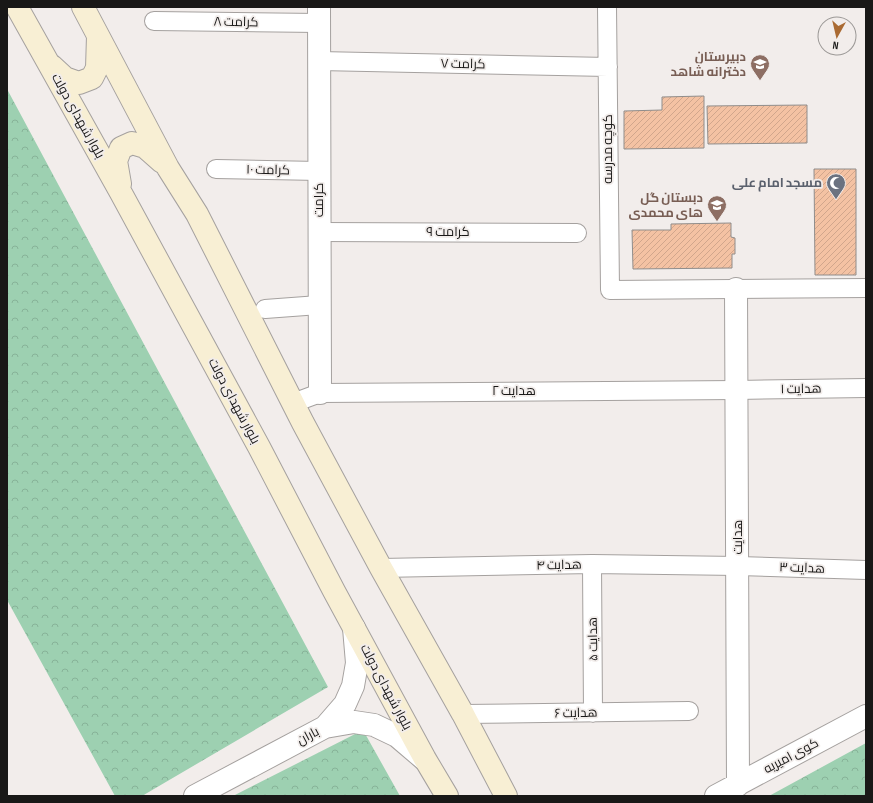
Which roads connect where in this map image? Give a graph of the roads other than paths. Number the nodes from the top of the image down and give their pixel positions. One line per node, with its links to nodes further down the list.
1 (17, 7): 7 (main road, بلوار شهدای دولت)
2 (83, 7): 6 (main road)
3 (607, 7): 9 (street, کوچه مدرسه)
4 (319, 15): 5 (street, کرامت ۸); 8 (street, کرامت)
5 (154, 21)
6 (98, 35): 7 (main road); 10 (main road)
7 (47, 61): 13 (main road, بلوار شهدای دولت)
8 (319, 61): 9 (street, کرامت ۷); 12 (street, کرامت)
9 (608, 67): 17 (street, کوچه مدرسه)
10 (168, 168): 13 (main road); 23 (main road)
11 (216, 169): 12 (street, کرامت ۱۰)
12 (319, 170): 14 (street, کرامت)
13 (121, 194): 28 (main road, بلوار شهدای دولت)
14 (319, 232): 15 (street, کرامت ۹); 18 (street, کرامت)
15 (577, 233)
16 (866, 288): 17 (street)
17 (736, 289): 21 (street, هدایت)
18 (320, 305): 19 (street); 22 (street, کرامت)
19 (265, 309)
20 (866, 388): 21 (street, هدایت ۱)
21 (737, 390): 22 (street, هدایت ۲); 25 (street, هدایت)
22 (320, 392): 23 (street, هدایت ۲)
23 (294, 403): 26 (main road)
24 (592, 564): 25 (street, هدایت ۴); 26 (street, هدایت ۴); 30 (street, هدایت ۵)
25 (738, 566): 27 (street, هدایت ۳); 35 (street, هدایت)
26 (381, 568): 31 (main road)
27 (866, 570)
28 (354, 628): 33 (street, باران); 34 (main road, بلوار شهدای دولت)
29 (689, 711): 30 (street, هدایت ۶)
30 (593, 713): 31 (street, هدایت ۶)
31 (463, 714): 36 (main road)
32 (866, 716): 35 (street, کوی امیریه)
33 (325, 727): 34 (street); 37 (street, باران)
34 (425, 759): 38 (main road, بلوار شهدای دولت)
35 (738, 785): 39 (street, کوی امیریه)
36 (506, 793)
37 (195, 796)
38 (447, 796)
39 (716, 796)

